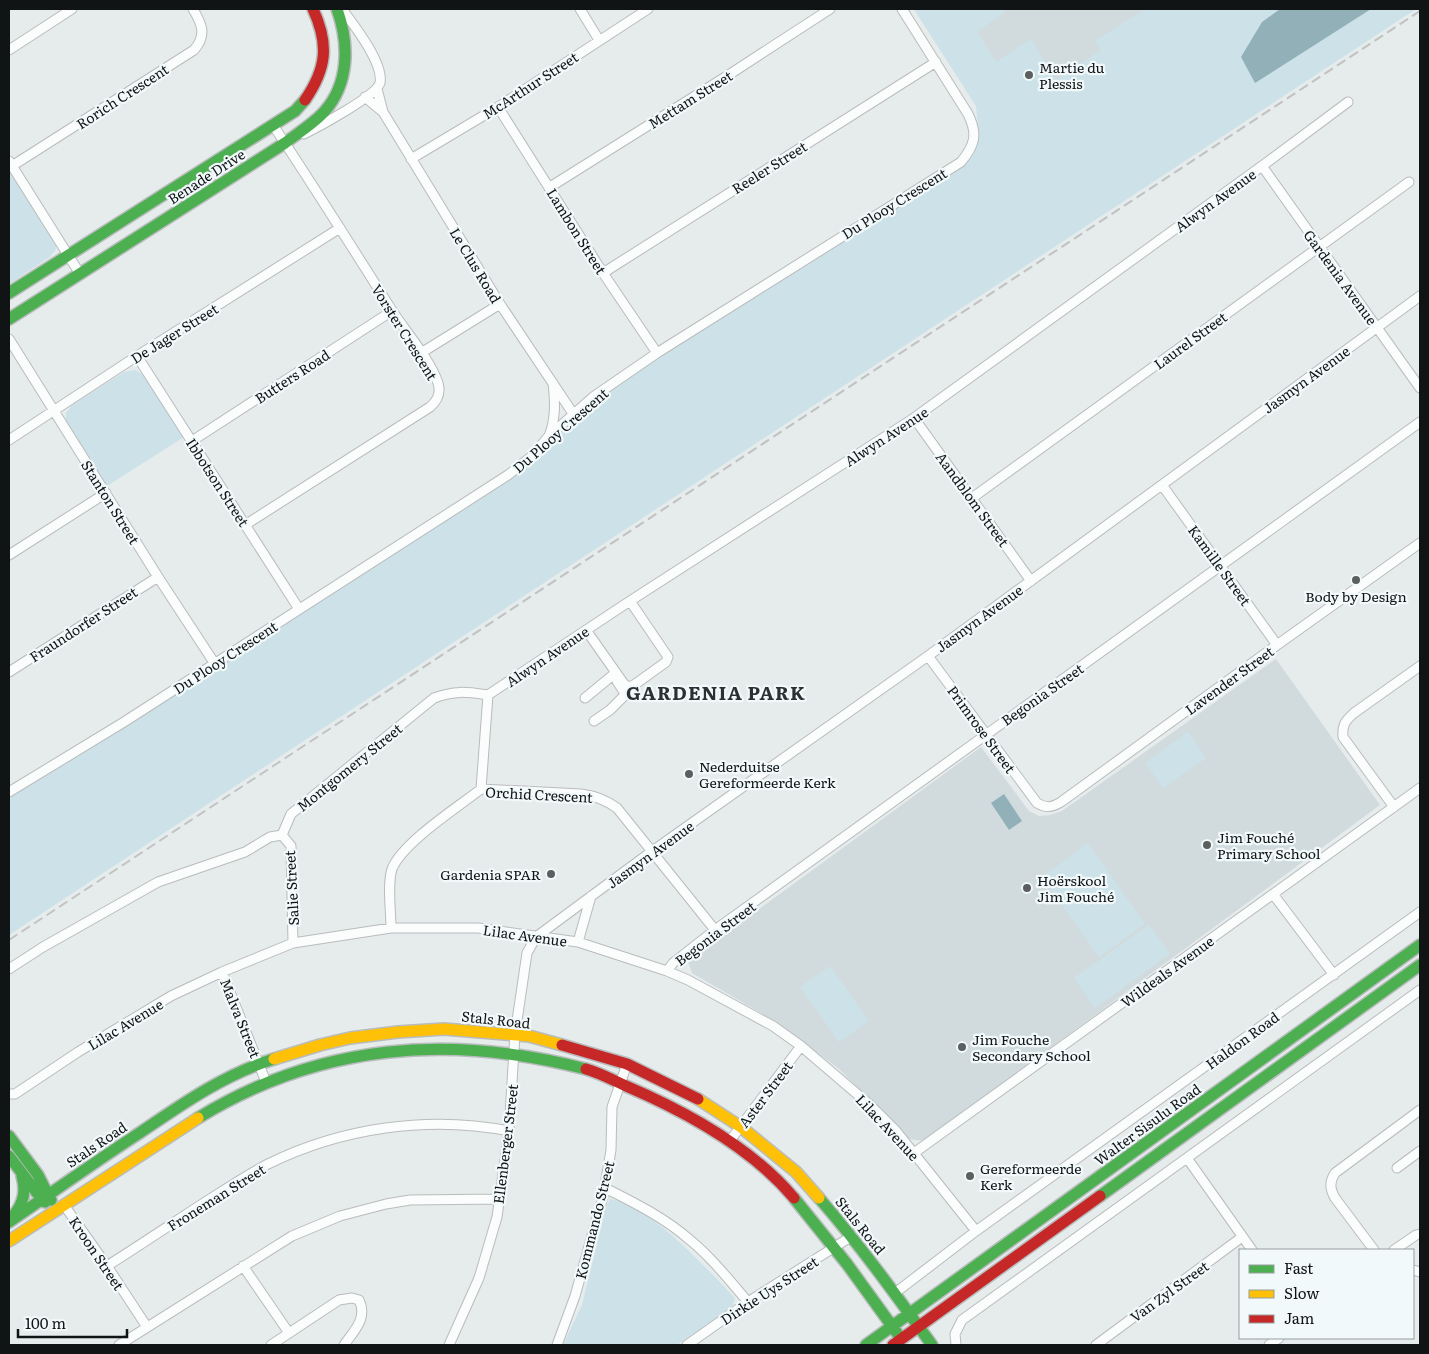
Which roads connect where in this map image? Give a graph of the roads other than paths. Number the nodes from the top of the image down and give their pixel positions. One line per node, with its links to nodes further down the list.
1 (72, 9): 11 (street)
2 (193, 9): 21 (street, Rorich Crescent)
3 (313, 9): 18 (main road, Benade Drive)
4 (337, 9): 19 (main road, Benade Drive)
5 (342, 9): 13 (street, Le Clus Road)
6 (580, 9): 10 (street)
7 (648, 9): 10 (street, McArthur Street)
8 (830, 9): 24 (street, Mettam Street)
9 (902, 9): 12 (street, Du Plooy Crescent)
10 (599, 40): 16 (street, McArthur Street)
11 (9, 50)
12 (936, 62): 28 (street, Reeler Street); 38 (street, Du Plooy Crescent)
13 (377, 89): 14 (street); 17 (street, Le Clus Road)
14 (364, 97): 17 (street, Le Clus Road); 19 (street)
15 (1348, 102): 22 (street, Alwyn Avenue)
16 (498, 107): 20 (street, McArthur Street); 24 (street, Lambon Street)
17 (383, 112): 20 (street, Le Clus Road)
18 (273, 125): 19 (street, Vorster Crescent); 27 (main road, Benade Drive)
19 (285, 143): 25 (street, Vorster Crescent); 29 (main road, Benade Drive)
20 (411, 159): 32 (street, Le Clus Road)
21 (10, 164): 27 (street)
22 (1262, 166): 26 (street, Gardenia Avenue); 44 (street, Alwyn Avenue)
23 (1409, 182): 26 (street, Laurel Street)
24 (550, 187): 28 (street, Lambon Street)
25 (340, 228): 33 (street, Vorster Crescent); 39 (street, De Jager Street)
26 (1319, 247): 35 (street, Gardenia Avenue); 51 (street, Laurel Street)
27 (68, 255): 29 (street); 30 (main road, Benade Drive)
28 (603, 273): 38 (street, Lambon Street)
29 (80, 274): 34 (main road, Benade Drive)
30 (9, 293)
31 (1420, 296): 35 (street, Jasmyn Avenue)
32 (500, 304): 37 (street); 40 (street, Le Clus Road)
33 (392, 311): 37 (street, Vorster Crescent); 48 (street, Butters Road)
34 (9, 319)
35 (1377, 328): 41 (street, Gardenia Avenue); 49 (street, Jasmyn Avenue)
36 (9, 339): 42 (street, Stanton Street)
37 (421, 353): 52 (street, Vorster Crescent)
38 (656, 354): 43 (street, Du Plooy Crescent)
39 (137, 356): 42 (street, De Jager Street); 48 (street, Ibbotson Street)
40 (553, 382): 43 (street, Le Clus Road); 46 (street)
41 (1420, 388)
42 (53, 412): 47 (street, De Jager Street); 50 (street, Stanton Street)
43 (574, 414): 46 (street, Du Plooy Crescent)
44 (914, 418): 51 (street, Aandblom Street); 58 (street, Alwyn Avenue)
45 (1420, 422): 55 (street, Begonia Street)
46 (549, 436): 59 (street, Du Plooy Crescent)
47 (9, 440)
48 (192, 441): 52 (street, Ibbotson Street)
49 (1162, 485): 55 (street, Kamille Street); 57 (street, Jasmyn Avenue)
50 (106, 493): 54 (street); 56 (street, Stanton Street)
51 (972, 498): 57 (street, Aandblom Street)
52 (245, 525): 59 (street, Ibbotson Street)
53 (1420, 544): 61 (street, Lavender Street)
54 (9, 556)
55 (1221, 567): 61 (street, Kamille Street); 70 (street, Begonia Street)
56 (158, 577): 63 (street, Stanton Street); 65 (street, Fraundorfer Street)
57 (1031, 581): 62 (street, Jasmyn Avenue)
58 (630, 601): 60 (street, Alwyn Avenue); 60 (street)
59 (299, 609): 63 (street, Du Plooy Crescent)
60 (585, 631): 66 (street); 67 (street, Alwyn Avenue)
61 (1277, 645): 74 (street, Lavender Street)
62 (928, 656): 70 (street, Primrose Street); 77 (street, Jasmyn Avenue)
63 (215, 664): 73 (street, Du Plooy Crescent)
64 (1420, 666): 75 (street)
65 (9, 672)
66 (613, 675): 68 (street); 69 (street)
67 (488, 695): 72 (street); 76 (street, Montgomery Street)
68 (585, 698)
69 (594, 721)
70 (985, 734): 74 (street, Primrose Street); 82 (street, Begonia Street)
71 (1420, 788): 75 (street, Wildeals Avenue)
72 (481, 789): 77 (street, Orchid Crescent); 81 (street, Orchid Crescent)
73 (9, 792)
74 (1037, 803)
75 (1394, 807): 78 (street, Wildeals Avenue)
76 (282, 835): 85 (street, Salie Street); 88 (street)
77 (651, 852): 79 (street, Jasmyn Avenue); 82 (street, Orchid Crescent)
78 (1273, 894): 91 (street); 107 (street, Wildeals Avenue)
79 (592, 896): 83 (street, Jasmyn Avenue); 84 (street)
80 (1420, 912): 91 (street, Haldon Road)
81 (391, 928): 83 (street, Lilac Avenue); 85 (street, Lilac Avenue)
82 (715, 930): 89 (street, Begonia Street)
83 (536, 937): 84 (street, Lilac Avenue); 93 (street, Ellenberger Street)
84 (578, 942): 89 (street, Lilac Avenue)
85 (294, 943): 90 (street, Lilac Avenue)
86 (1420, 944): 133 (main road, Walter Sisulu Road)
87 (1420, 965): 136 (main road)
88 (9, 969)
89 (667, 971): 94 (street, Lilac Avenue)
90 (222, 972): 96 (street, Malva Street); 100 (street, Lilac Avenue)
91 (1334, 975): 120 (street, Haldon Road)
92 (1420, 990): 109 (street)
93 (515, 1034): 95 (street, Ellenberger Street); 96 (main road, Stals Road); 97 (main road, Stals Road)
94 (802, 1046): 102 (street, Aster Street); 107 (street, Lilac Avenue)
95 (514, 1053): 98 (main road); 99 (main road); 103 (street, Ellenberger Street)
96 (259, 1064): 98 (street, Malva Street); 112 (main road, Stals Road)
97 (627, 1064): 99 (street, Kommando Street); 102 (main road, Stals Road)
98 (266, 1082): 110 (main road)
99 (621, 1083): 105 (main road); 114 (street, Kommando Street)
100 (9, 1094)
101 (1419, 1113): 127 (street)
102 (741, 1127): 105 (street, Aster Street); 122 (main road, Stals Road)
103 (509, 1131): 116 (street, Ellenberger Street); 129 (street, Froneman Street)
104 (9, 1136): 113 (main road)
105 (729, 1142): 125 (main road)
106 (1420, 1151): 111 (street)
107 (914, 1154): 120 (street, Lilac Avenue)
108 (9, 1157): 115 (main road); 118 (main road)
109 (1187, 1158): 123 (street); 147 (street)
110 (123, 1166): 115 (main road); 117 (main road)
111 (1396, 1168)
112 (80, 1173): 113 (main road); 115 (main road, Stals Road)
113 (38, 1174): 115 (main road)
114 (605, 1188): 132 (street); 143 (street, Kommando Street)
115 (45, 1197): 118 (main road, Stals Road); 119 (main road)
116 (500, 1199): 130 (street); 142 (street, Ellenberger Street)
117 (64, 1205): 119 (main road); 129 (street, Kroon Street)
118 (9, 1221)
119 (34, 1225): 124 (main road)
120 (976, 1231): 131 (street, Haldon Road)
121 (1420, 1234): 128 (street)
122 (852, 1236): 125 (street, Dirkie Uys Street); 131 (main road, Stals Road)
123 (1242, 1237): 126 (street); 148 (street, Van Zyl Street)
124 (9, 1241)
125 (835, 1247): 132 (street, Dirkie Uys Street); 134 (main road)
126 (1251, 1249)
127 (1373, 1249)
128 (1395, 1249)
129 (107, 1266): 135 (street, Kroon Street)
130 (243, 1266): 135 (street); 137 (street)
131 (895, 1292): 133 (main road, Stals Road)
132 (748, 1302): 144 (street, Dirkie Uys Street)
133 (910, 1314): 134 (main road, Walter Sisulu Road); 136 (main road, Stals Road)
134 (892, 1326): 138 (main road); 145 (main road, Walter Sisulu Road)
135 (146, 1327): 139 (street)
136 (919, 1327): 138 (main road); 146 (main road, Stals Road)
137 (289, 1334): 140 (street); 141 (street)
138 (900, 1343)
139 (119, 1345)
140 (271, 1345)
141 (344, 1345)
142 (449, 1345)
143 (557, 1345)
144 (688, 1345)
145 (866, 1345)
146 (932, 1345)
147 (956, 1345)
148 (1096, 1345)

